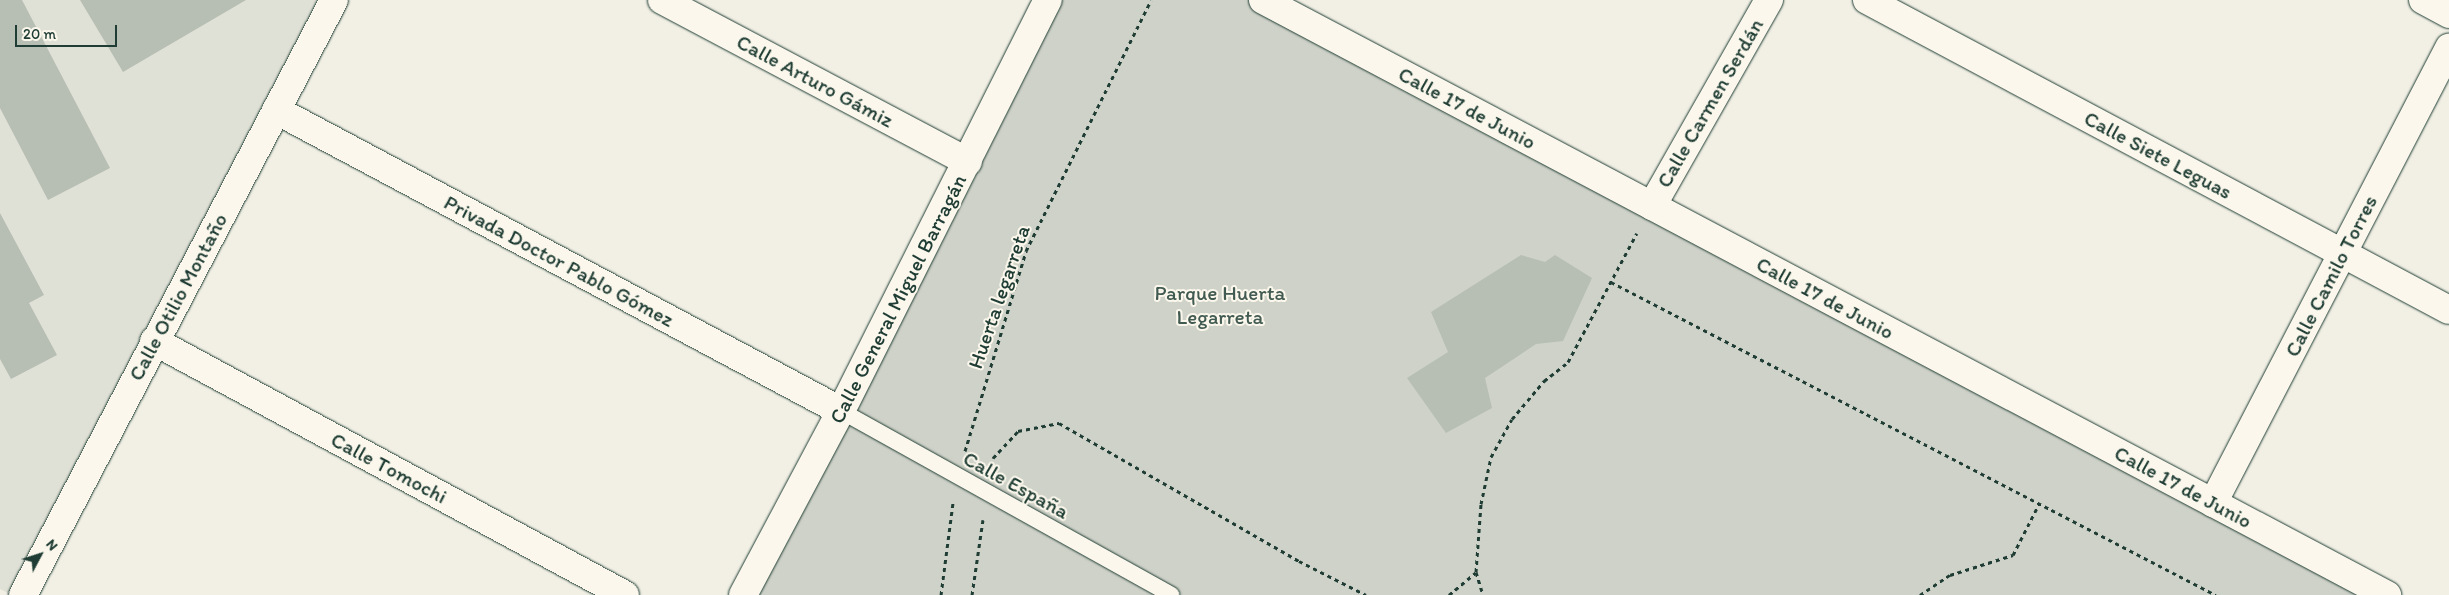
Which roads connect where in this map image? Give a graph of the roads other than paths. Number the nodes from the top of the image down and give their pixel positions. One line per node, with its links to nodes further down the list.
1 (334, 0): 10 (street, Calle Otilio Montaño)
2 (662, 0): 11 (street, Calle Arturo Gámiz)
3 (1048, 0): 11 (street, Calle General Miguel Barragán)
4 (1263, 0): 12 (street, Calle 17 de Junio)
5 (1769, 0): 12 (street, Calle Carmen Serdán)
6 (1867, 0): 13 (street, Calle Siete Leguas)
7 (2423, 0): 8 (street)
8 (2449, 14)
9 (2449, 48): 13 (street, Calle Camilo Torres)
10 (276, 110): 15 (street, Calle Otilio Montaño); 16 (street, Privada Doctor Pablo Gómez)
11 (968, 162): 16 (street, Calle General Miguel Barragán)
12 (1652, 206): 17 (street, Calle 17 de Junio)
13 (2342, 253): 14 (street, Calle Siete Leguas); 17 (street, Calle Camilo Torres)
14 (2449, 310)
15 (154, 340): 20 (street, Calle Otilio Montaño); 21 (street, Calle Tomochi)
16 (841, 411): 22 (street, Calle General Miguel Barragán); 23 (lane, Calle España)
17 (2213, 503): 24 (street, Calle 17 de Junio)
18 (0, 589): 19 (street)
19 (12, 595)
20 (23, 595)
21 (625, 595)
22 (743, 595)
23 (1170, 595)
24 (2387, 595)

